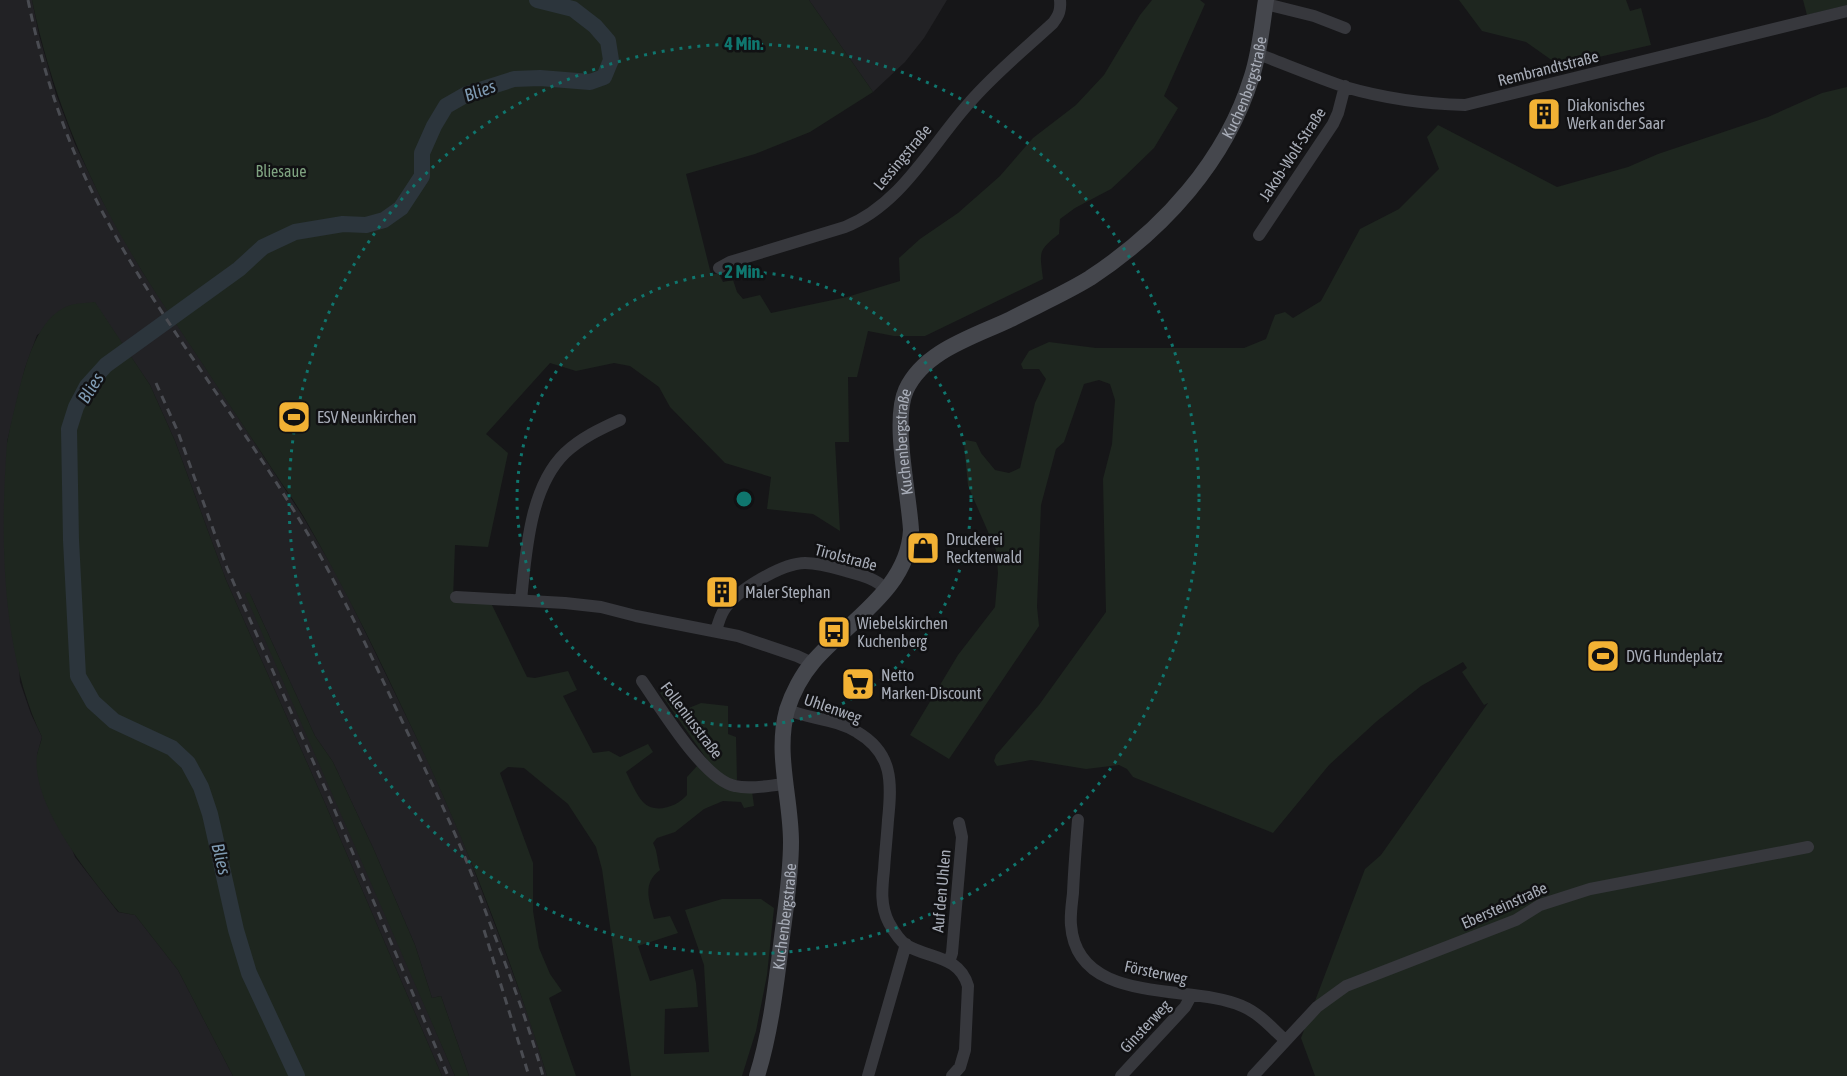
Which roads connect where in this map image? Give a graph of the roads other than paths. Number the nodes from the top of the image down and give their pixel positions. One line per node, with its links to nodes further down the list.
1 (1060, 0): 8 (street, Lessingstraße)
2 (1266, 2): 4 (street); 5 (main road, Kuchenbergstraße)
3 (1847, 11): 6 (street, Rembrandtstraße)
4 (1345, 28)
5 (1258, 54): 6 (street, Rembrandtstraße); 10 (main road, Kuchenbergstraße)
6 (1345, 86): 7 (street, Jakob-Wolf-Straße)
7 (1259, 236)
8 (719, 267)
9 (620, 420): 12 (street)
10 (887, 590): 13 (street, Tirolstraße); 14 (main road, Kuchenbergstraße)
11 (456, 597): 12 (street)
12 (521, 600): 13 (street)
13 (716, 631): 14 (street)
14 (812, 663): 16 (main road, Kuchenbergstraße)
15 (642, 681): 17 (street, Folleniusstraße)
16 (788, 710): 17 (main road, Kuchenbergstraße); 21 (street, Uhlenweg)
17 (786, 784): 25 (main road, Kuchenbergstraße)
18 (1077, 820): 23 (street, Försterweg)
19 (959, 824): 22 (street, Auf den Uhlen)
20 (1808, 847): 24 (street, Ebersteinstraße)
21 (906, 944): 22 (street, Auf den Uhlen); 26 (street)
22 (950, 962): 27 (street)
23 (1191, 996): 24 (street, Försterweg); 28 (street, Ginsterweg)
24 (1285, 1040): 29 (street, Ebersteinstraße)
25 (757, 1076)
26 (868, 1076)
27 (952, 1076)
28 (1121, 1076)
29 (1253, 1076)

